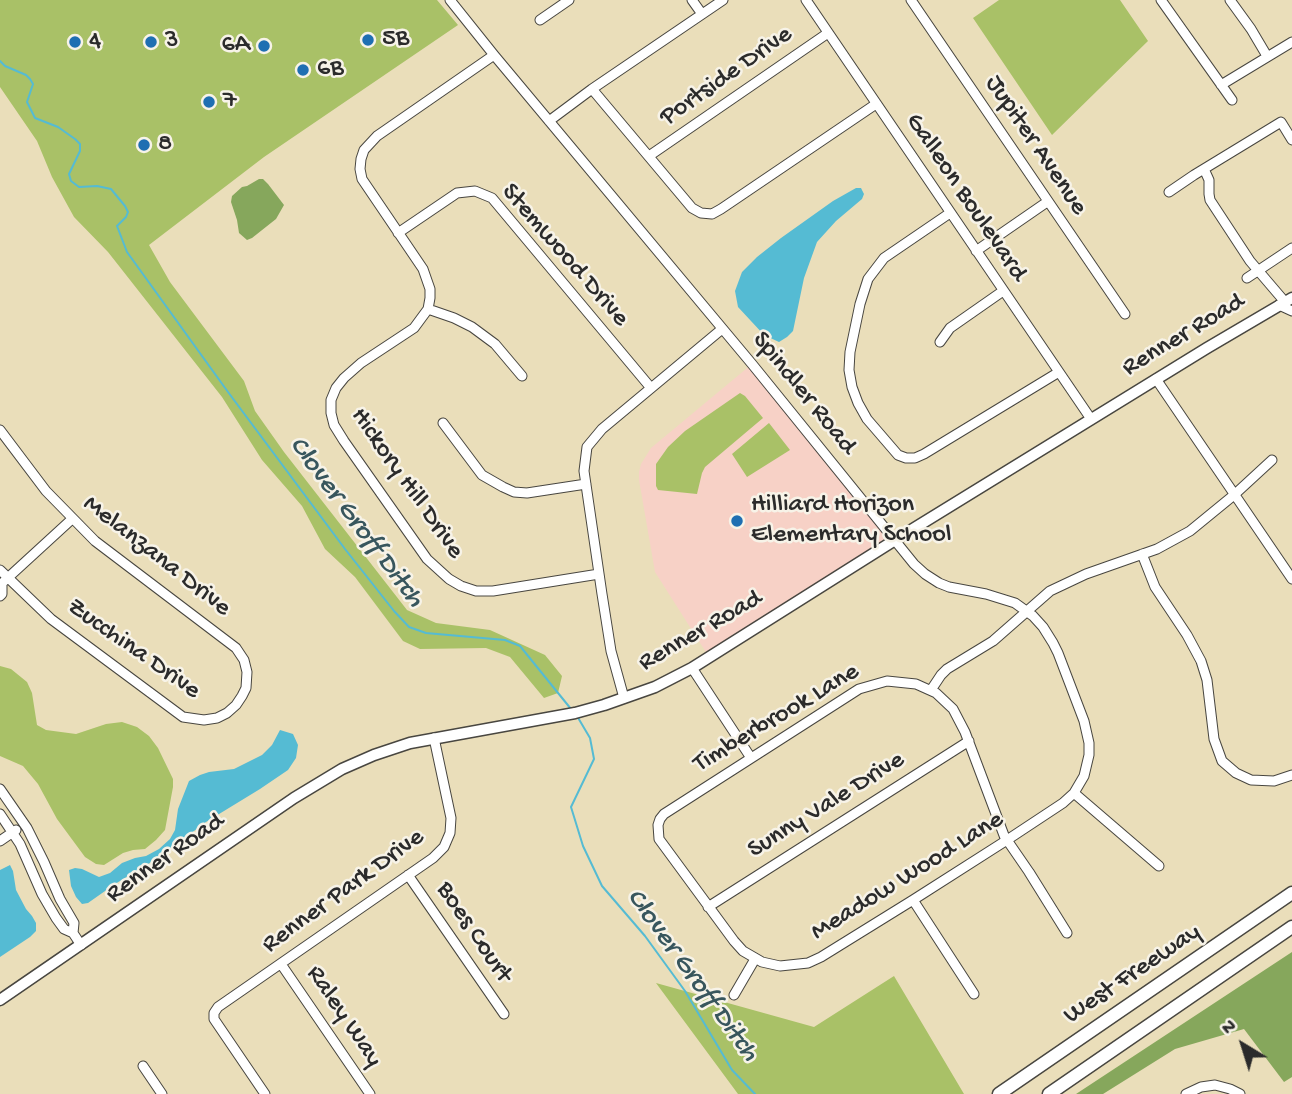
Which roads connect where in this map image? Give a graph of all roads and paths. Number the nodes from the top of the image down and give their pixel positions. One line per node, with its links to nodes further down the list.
1 (450, 0): 13 (street, Spindler Road)
2 (569, 0): 10 (street)
3 (692, 0): 9 (street)
4 (723, 0): 9 (street)
5 (806, 0): 11 (street, Galleon Boulevard)
6 (911, 0): 24 (street, Jupiter Avenue)
7 (1161, 0): 15 (street)
8 (1230, 0): 14 (street)
9 (702, 14): 16 (street)
10 (540, 20)
11 (828, 33): 18 (street, Galleon Boulevard); 21 (street, Portside Drive)
12 (1292, 42): 14 (street)
13 (494, 55): 19 (street, Spindler Road); 26 (street)
14 (1267, 56): 15 (street)
15 (1221, 85): 17 (street)
16 (592, 89): 19 (street); 21 (street)
17 (1232, 100)
18 (876, 104): 21 (street); 25 (street, Galleon Boulevard)
19 (549, 121): 35 (street, Spindler Road)
20 (1292, 140): 22 (street)
21 (649, 156)
22 (1204, 169): 23 (street); 29 (street)
23 (1169, 192)
24 (1047, 202): 28 (street); 34 (street, Jupiter Avenue)
25 (950, 213): 28 (street, Galleon Boulevard); 37 (street)
26 (398, 233): 33 (street); 40 (street, Stemwood Drive)
27 (1292, 248): 29 (street)
28 (976, 251): 31 (street, Galleon Boulevard)
29 (1258, 270): 30 (street); 32 (street)
30 (1247, 278)
31 (1003, 291): 36 (street); 37 (street, Galleon Boulevard)
32 (1288, 304): 39 (main road, Renner Road)
33 (428, 309): 38 (street); 51 (street, Hickory Hill Drive)
34 (1125, 314)
35 (722, 329): 40 (street); 48 (street, Spindler Road)
36 (940, 342)
37 (1059, 372): 41 (street, Galleon Boulevard)
38 (522, 376)
39 (1156, 379): 41 (main road, Renner Road); 46 (street)
40 (650, 388): 45 (street)
41 (1091, 419): 48 (main road, Renner Road)
42 (443, 423): 45 (street)
43 (0, 430): 47 (street, Melanzana Drive)
44 (1272, 460): 46 (street)
45 (586, 484): 51 (street)
46 (1234, 495): 49 (street); 52 (street)
47 (72, 519): 53 (street); 57 (street, Melanzana Drive)
48 (895, 540): 55 (street, Spindler Road); 56 (main road, Renner Road)
49 (1142, 554): 55 (street); 63 (street)
50 (0, 570): 53 (street, Zucchina Drive)
51 (599, 574): 59 (street)
52 (1292, 579)
53 (3, 583): 54 (street); 57 (street, Zucchina Drive)
54 (0, 596)
55 (1026, 611): 58 (street); 65 (street, Spindler Road)
56 (692, 668): 59 (main road, Renner Road); 62 (street)
57 (246, 688)
58 (931, 690): 61 (street); 62 (street, Timberbrook Lane)
59 (624, 698): 60 (main road, Renner Road)
60 (434, 738): 72 (street, Renner Park Drive); 79 (main road, Renner Road)
61 (969, 741): 69 (street); 75 (street, Sunny Vale Drive)
62 (751, 758): 75 (street, Timberbrook Lane)
63 (1292, 775)
64 (0, 789): 67 (street)
65 (1074, 793): 69 (street, Meadow Wood Lane); 71 (street)
66 (0, 814): 68 (street)
67 (24, 824): 68 (street); 77 (street)
68 (12, 832): 70 (street); 77 (street)
69 (1007, 840): 74 (street, Meadow Wood Lane); 78 (street)
70 (0, 841)
71 (1159, 866)
72 (408, 875): 81 (street, Renner Park Drive); 85 (street, Boes Court)
73 (1292, 893): 90 (highway, West Freeway)
74 (912, 900): 80 (street, Meadow Wood Lane); 82 (street)
75 (708, 907): 80 (street)
76 (1292, 927): 91 (highway, West Freeway)
77 (73, 933): 79 (street)
78 (1067, 933)
79 (81, 945): 84 (main road, Renner Road)
80 (755, 959): 83 (street)
81 (281, 964): 88 (street, Renner Park Drive); 89 (street, Raley Way)
82 (974, 994)
83 (734, 996)
84 (0, 1000)
85 (503, 1014)
86 (143, 1066): 87 (street)
87 (162, 1094)
88 (265, 1094)
89 (370, 1094)
90 (999, 1094)
91 (1049, 1094)
92 (1186, 1094): 93 (street)
93 (1240, 1094)

